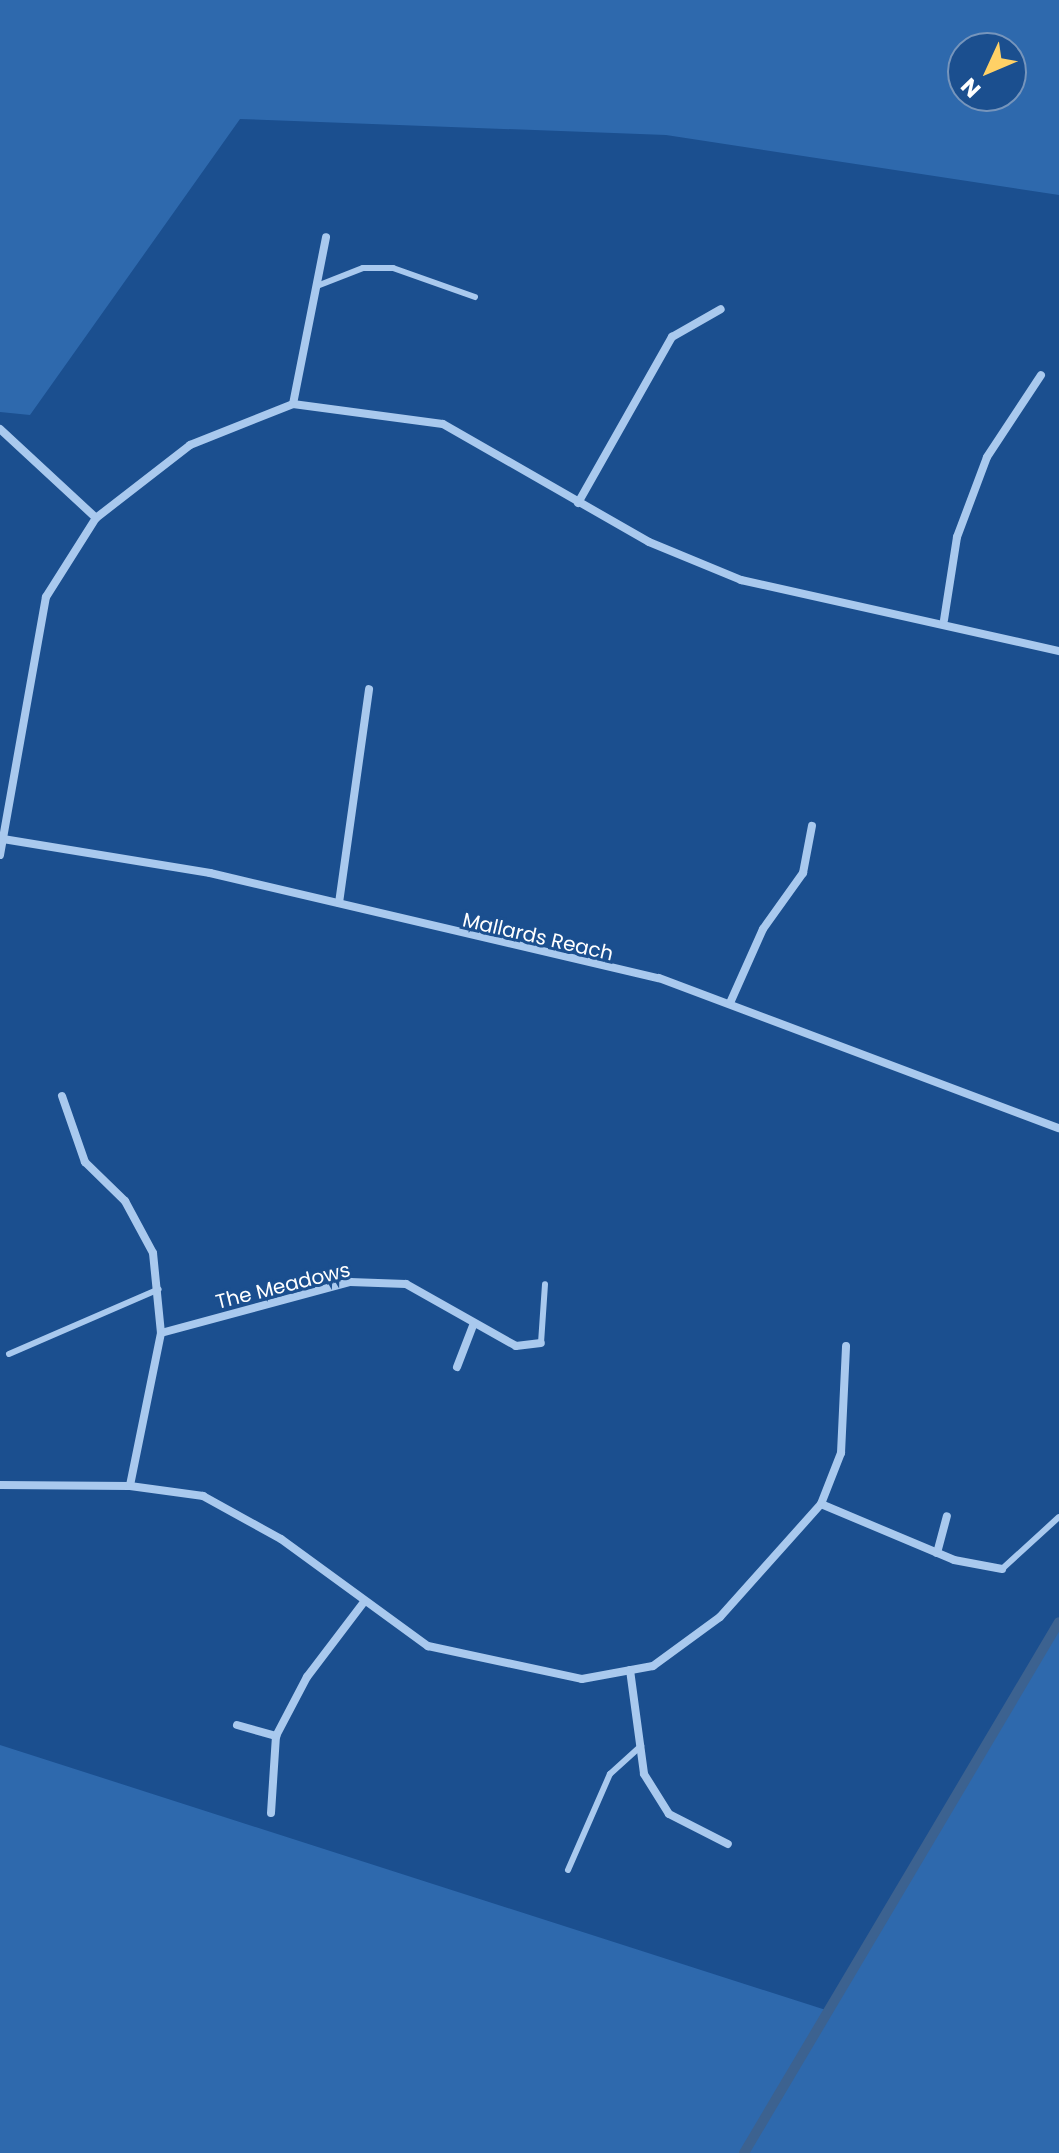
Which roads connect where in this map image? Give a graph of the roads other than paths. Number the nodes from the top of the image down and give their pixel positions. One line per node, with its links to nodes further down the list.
1 (326, 237): 2 (street)
2 (317, 286): 3 (lane); 6 (street)
3 (475, 297)
4 (721, 309): 8 (street)
5 (1041, 375): 10 (street)
6 (293, 404): 8 (street); 9 (street)
7 (0, 429): 9 (street)
8 (578, 503): 10 (street)
9 (96, 518): 14 (street)
10 (944, 620): 11 (street)
11 (1059, 651)
12 (369, 689): 16 (street)
13 (812, 826): 17 (street)
14 (3, 839): 15 (street); 16 (street, Mallards Reach)
15 (0, 855)
16 (339, 903): 17 (street, Mallards Reach)
17 (730, 1003): 19 (street, Mallards Reach)
18 (62, 1096): 21 (street)
19 (1059, 1128)
20 (545, 1284): 24 (lane)
21 (159, 1289): 23 (street); 26 (lane)
22 (474, 1323): 23 (street, The Meadows); 24 (street, The Meadows); 27 (street)
23 (161, 1333): 29 (street)
24 (541, 1343)
25 (846, 1346): 30 (street)
26 (9, 1354)
27 (457, 1367)
28 (0, 1485): 29 (street)
29 (130, 1486): 35 (street)
30 (821, 1504): 33 (street); 36 (street)
31 (947, 1516): 33 (street)
32 (1059, 1517): 34 (lane)
33 (937, 1553): 34 (street)
34 (1002, 1569)
35 (364, 1602): 36 (street); 38 (street)
36 (630, 1670): 39 (street)
37 (237, 1725): 38 (street)
38 (276, 1736): 40 (street)
39 (641, 1746): 41 (street); 42 (lane)
40 (271, 1813)
41 (728, 1844)
42 (568, 1870)

